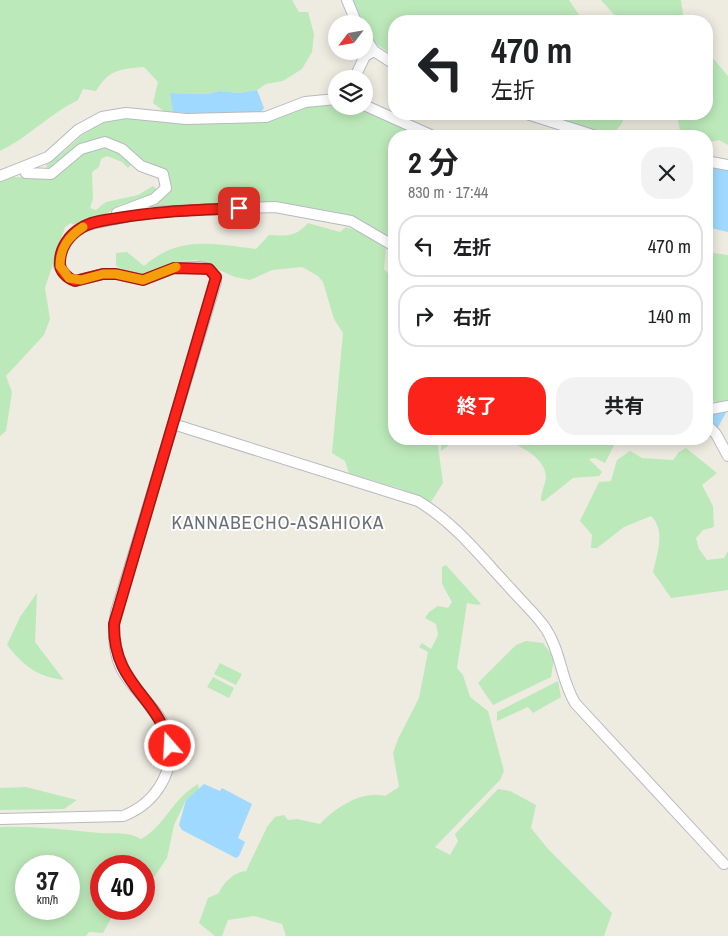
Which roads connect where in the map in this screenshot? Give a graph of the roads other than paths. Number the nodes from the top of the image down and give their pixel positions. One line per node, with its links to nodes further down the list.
1 (347, 0): 2 (street)
2 (353, 15)
3 (374, 51): 4 (street); 5 (street)
4 (388, 60)
5 (358, 70)
6 (328, 99): 15 (street)
7 (373, 109): 8 (street)
8 (388, 116)
9 (397, 120): 11 (street)
10 (546, 120): 12 (street)
11 (420, 130)
12 (577, 130)
13 (713, 162): 14 (street)
14 (728, 165)
15 (24, 168): 16 (street); 17 (street)
16 (0, 176)
17 (117, 218): 18 (street); 21 (street)
18 (388, 243)
19 (728, 406): 20 (street)
20 (713, 409)
21 (173, 424): 24 (street); 25 (street)
22 (713, 431): 23 (street)
23 (728, 456)
24 (0, 819)
25 (724, 864)

